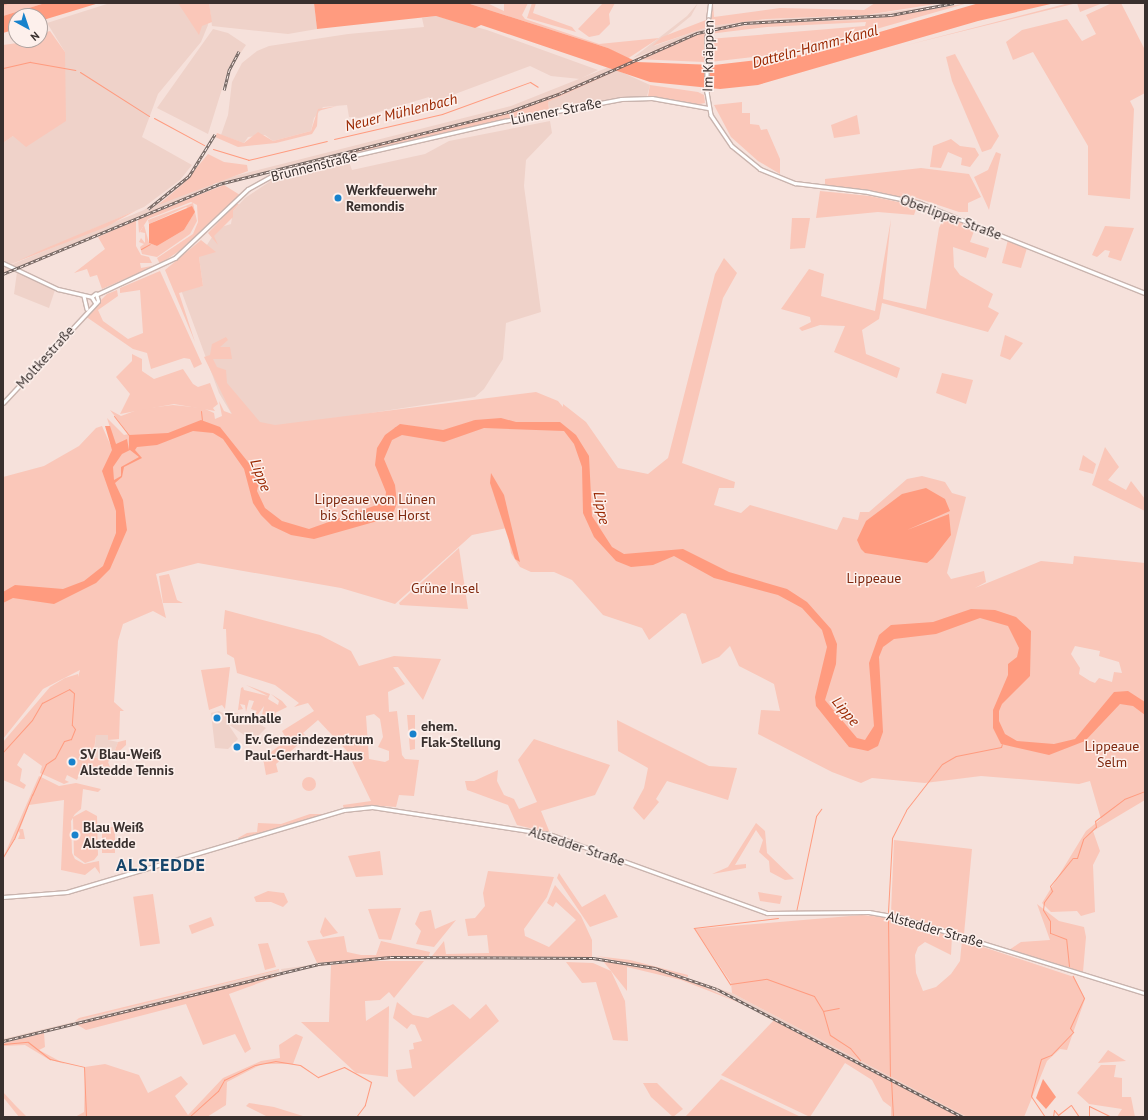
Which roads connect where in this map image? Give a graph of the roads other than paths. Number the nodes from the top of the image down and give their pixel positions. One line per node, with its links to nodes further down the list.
1 (710, 3): 2 (street, Im Knäppen, bridge)
2 (709, 108): 3 (street, Lünener Straße); 5 (street, Oberlipper Straße)
3 (404, 144): 7 (street, Brunnenstraße)
4 (3, 263): 6 (street)
5 (1145, 293)
6 (84, 295): 8 (street); 9 (street)
7 (98, 296): 8 (street, Brunnenstraße); 8 (street, Brunnenstraße)
8 (93, 300): 9 (street, Moltkestraße)
9 (87, 310): 10 (street, Moltkestraße)
10 (3, 403)
11 (3, 897): 12 (street, Alstedder Straße)
12 (1145, 993)

